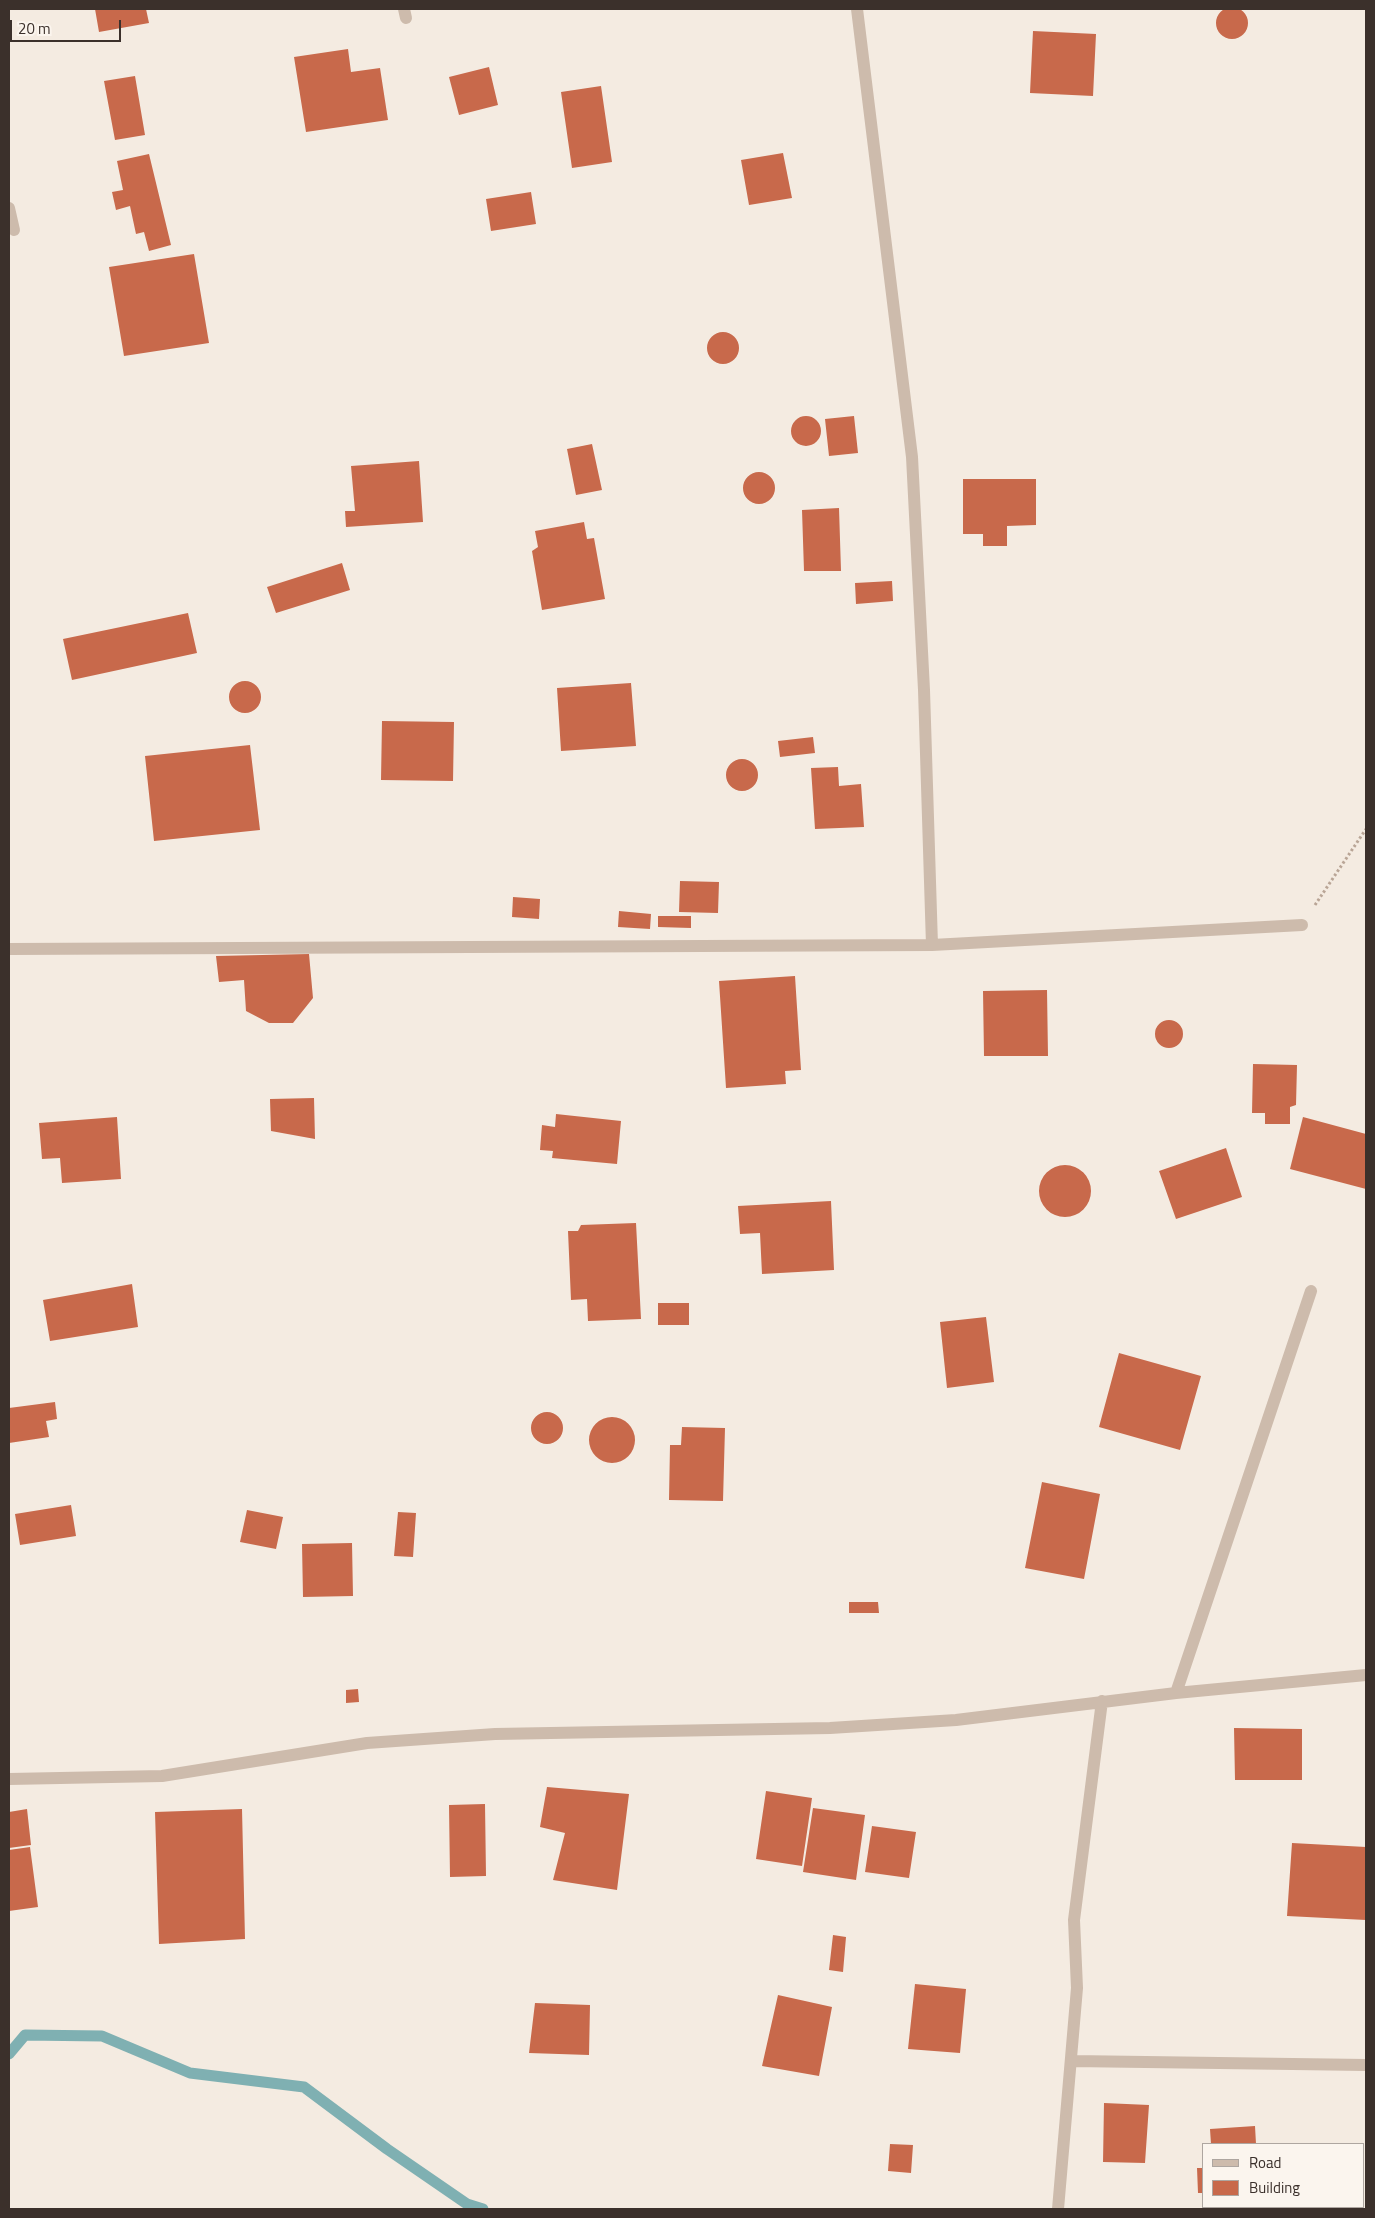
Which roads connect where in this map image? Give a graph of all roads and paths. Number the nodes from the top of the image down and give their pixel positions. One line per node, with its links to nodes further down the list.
1 (857, 9): 6 (street)
2 (9, 208): 3 (street)
3 (14, 230)
4 (1366, 829): 5 (path)
5 (1302, 925): 6 (street)
6 (932, 945): 7 (street)
7 (9, 949)
8 (1311, 1291): 10 (street)
9 (1366, 1674): 10 (street)
10 (1176, 1693): 11 (street)
11 (1102, 1701): 12 (street); 13 (street)
12 (9, 1780)
13 (1072, 2061): 14 (street); 15 (street)
14 (1366, 2065)
15 (1058, 2209)

